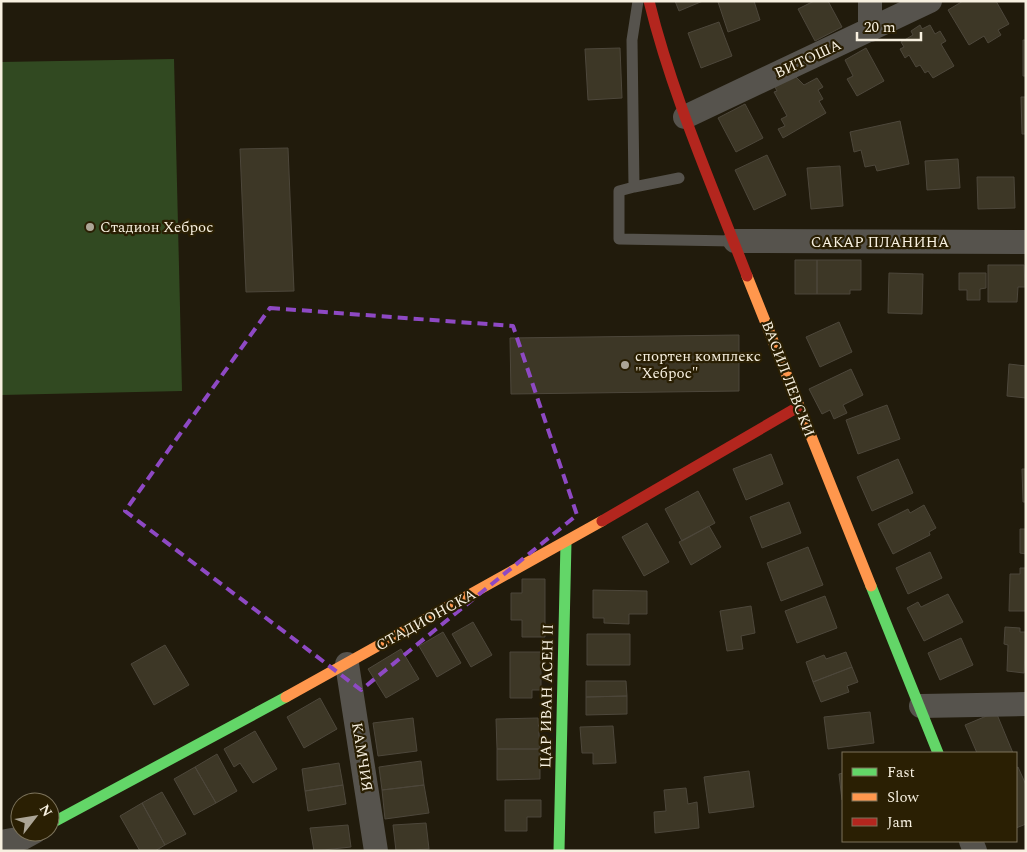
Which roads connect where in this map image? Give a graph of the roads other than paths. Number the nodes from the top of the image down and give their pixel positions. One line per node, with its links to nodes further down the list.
1 (638, 1): 8 (lane)
2 (649, 1): 6 (street, ВАСИЛ ЛЕВСКИ)
3 (870, 1): 5 (street)
4 (930, 1): 5 (street, ВИТОША)
5 (870, 30): 6 (street, ВИТОША)
6 (685, 117): 9 (street, ВАСИЛ ЛЕВСКИ)
7 (679, 178): 8 (lane)
8 (634, 187): 9 (lane)
9 (735, 241): 10 (street, САКАР ПЛАНИНА); 11 (street, ВАСИЛ ЛЕВСКИ)
10 (1026, 242)
11 (798, 407): 12 (street, СТАДИОНСКА); 15 (street, ВАСИЛ ЛЕВСКИ)
12 (566, 542): 13 (street, СТАДИОНСКА); 19 (street, ЦАР ИВАН АСЕН II)
13 (348, 664): 17 (street, СТАДИОНСКА); 18 (street, КАМЧИЯ)
14 (1026, 704): 15 (street)
15 (921, 706): 16 (street, ВАСИЛ ЛЕВСКИ)
16 (938, 752)
17 (60, 819)
18 (376, 851)
19 (558, 851)

